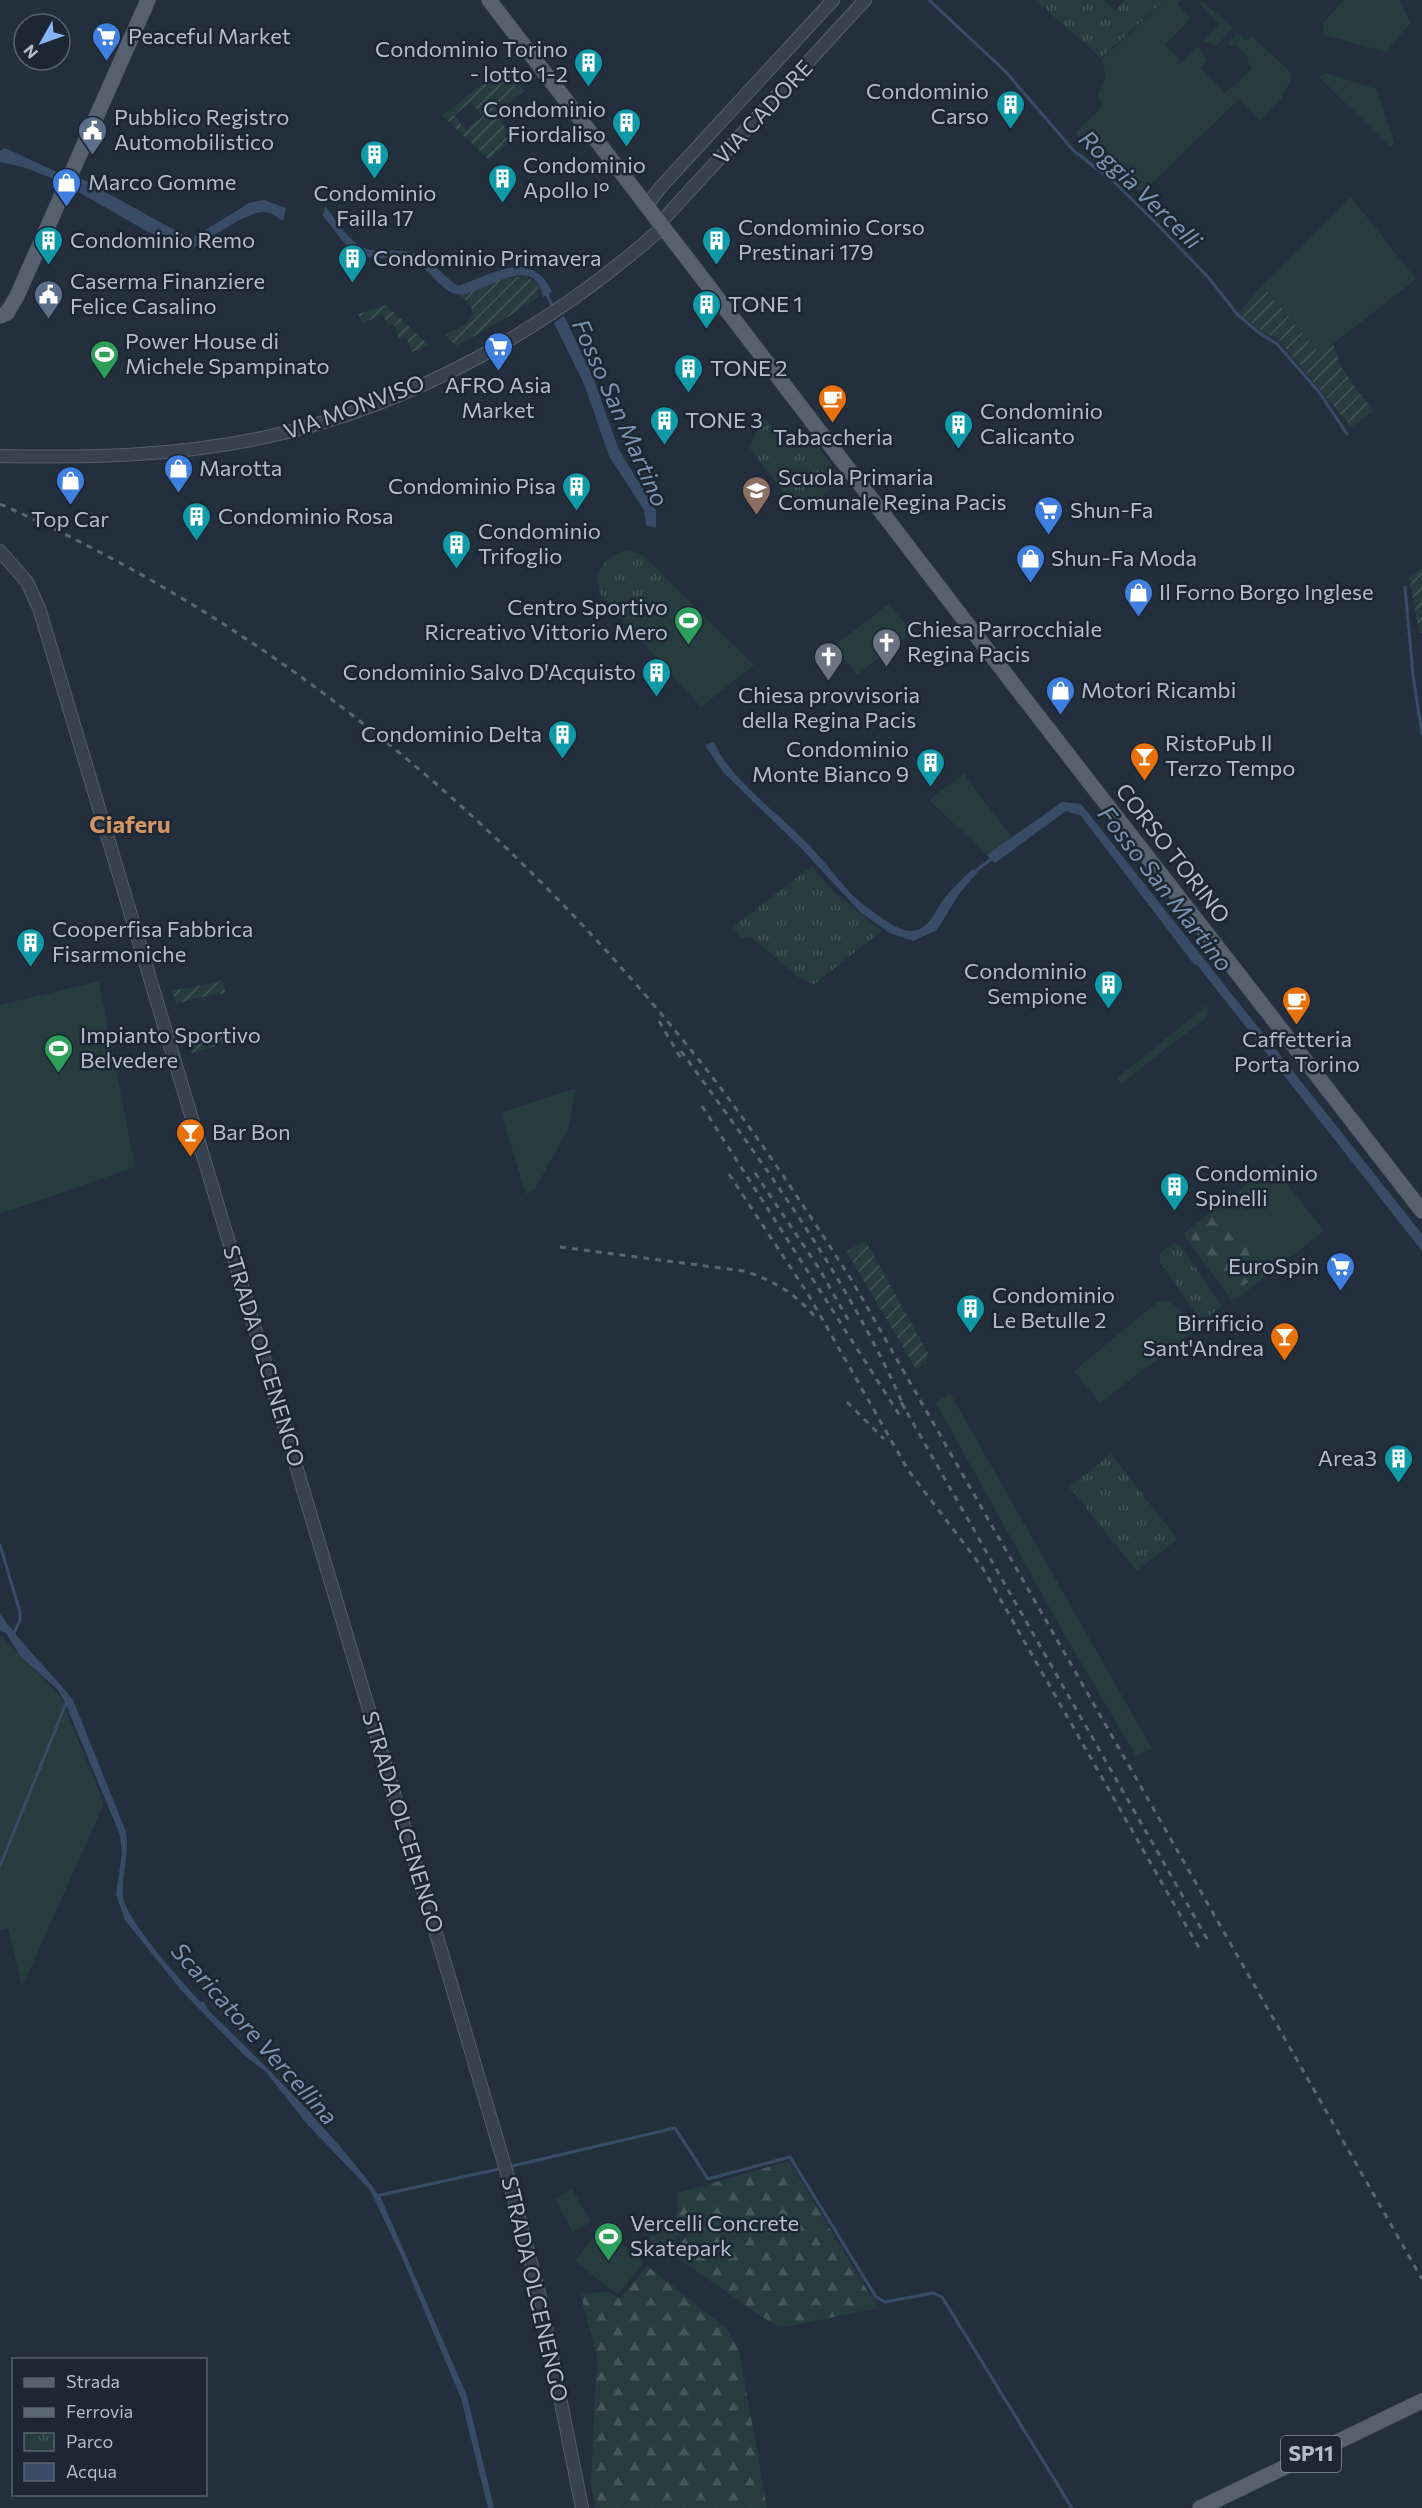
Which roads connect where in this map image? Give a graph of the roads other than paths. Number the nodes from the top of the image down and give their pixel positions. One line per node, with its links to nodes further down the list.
1 (148, 0): 7 (main road)
2 (489, 0): 5 (main road, CORSO TORINO)
3 (833, 0): 5 (street)
4 (865, 0): 6 (street, VIA CADORE)
5 (647, 205): 6 (main road, CORSO TORINO)
6 (662, 225): 8 (street, VIA MONVISO); 10 (main road, CORSO TORINO)
7 (0, 316)
8 (0, 456)
9 (0, 551): 12 (street, STRADA OLCENENGO)
10 (1422, 1211)
11 (1422, 2401): 13 (main road, SP11)
12 (582, 2508)
13 (1200, 2508)

